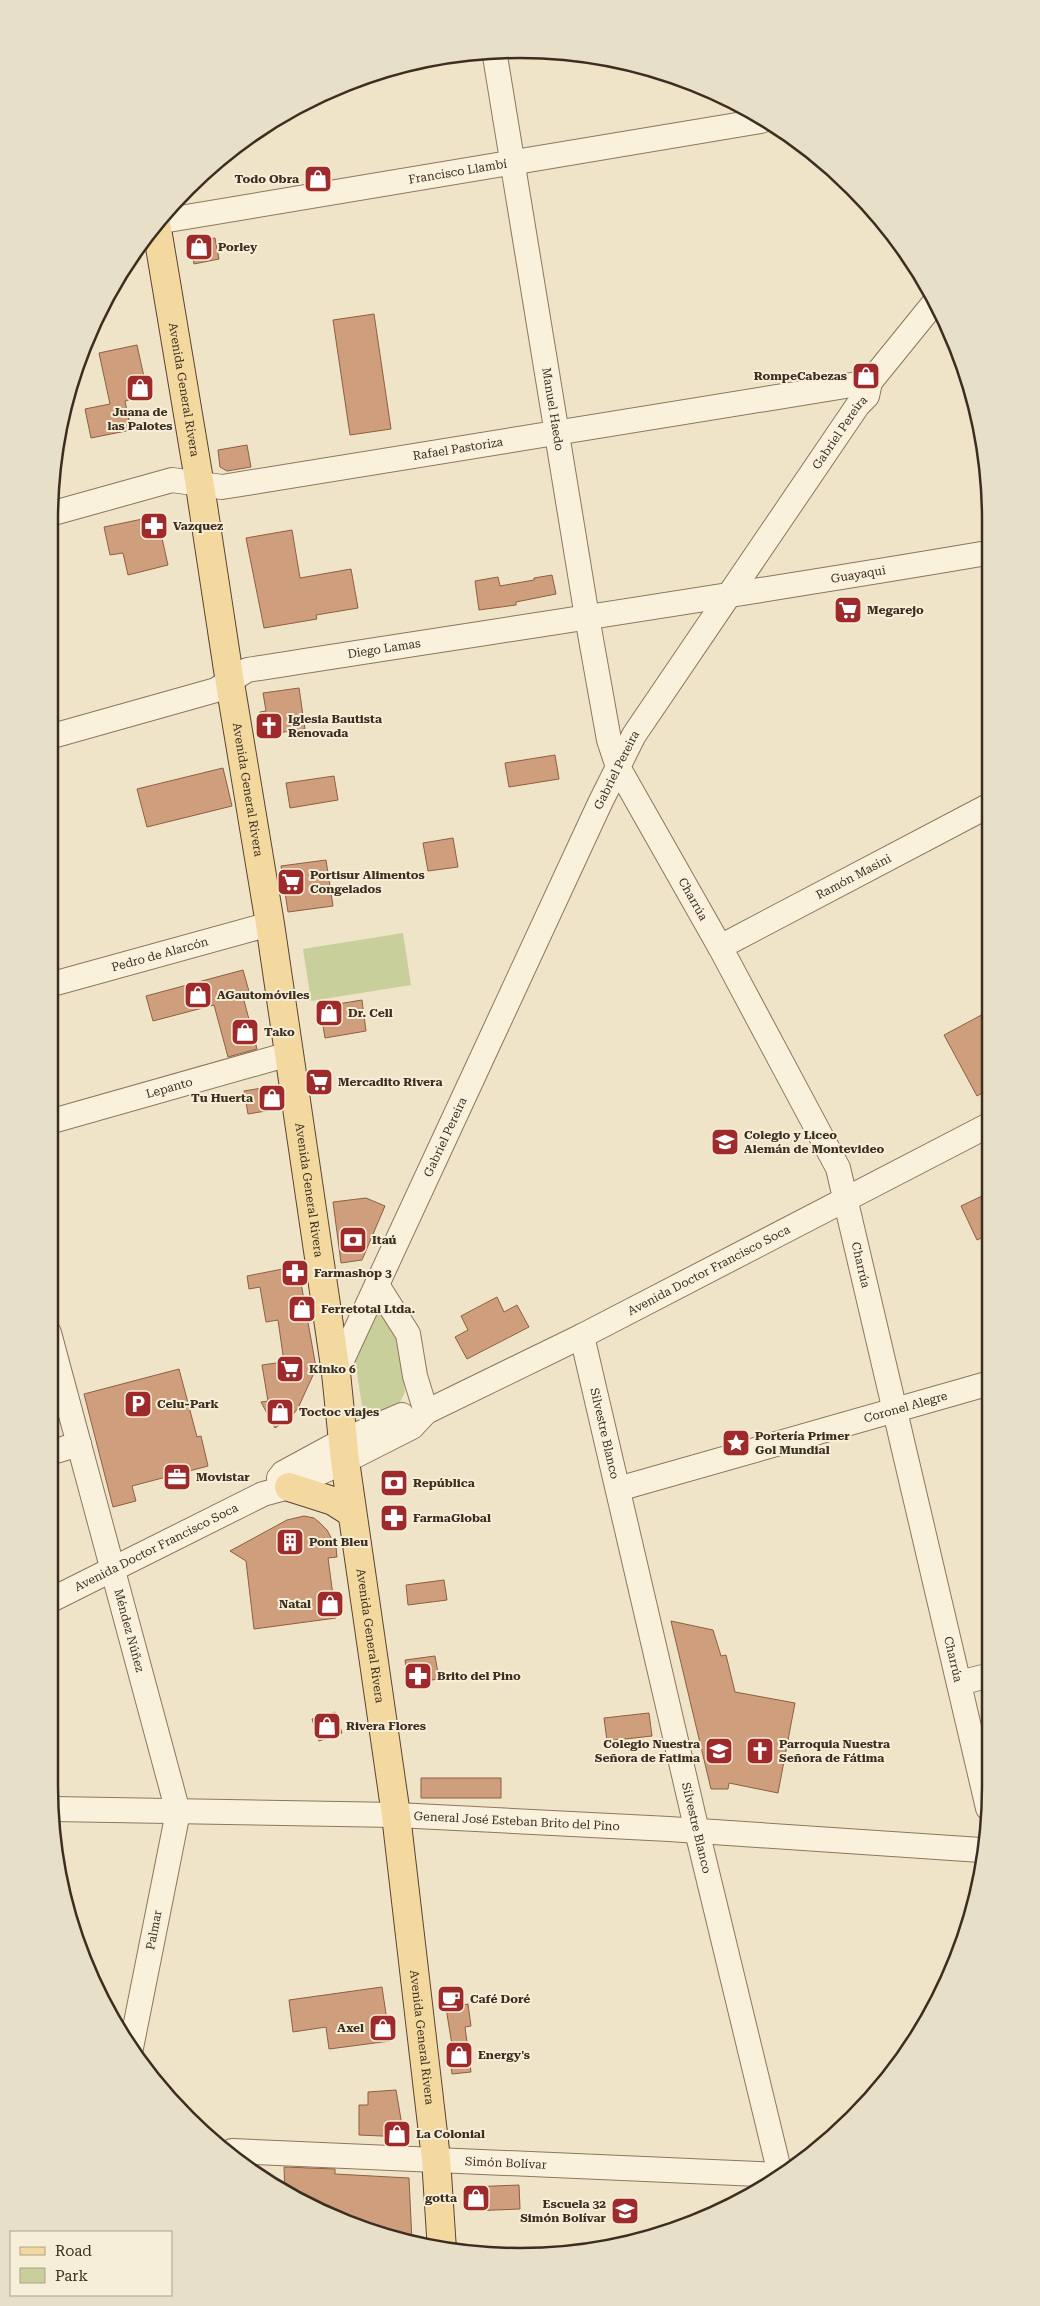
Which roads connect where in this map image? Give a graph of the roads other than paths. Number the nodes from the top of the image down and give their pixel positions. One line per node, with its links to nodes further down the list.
1 (495, 58): 3 (street, Manuel Haedo)
2 (755, 122): 3 (street, Francisco Llambí)
3 (514, 162): 4 (street, Francisco Llambí); 8 (street, Manuel Haedo)
4 (167, 221)
5 (158, 232): 9 (main road, Avenida General Rivera)
6 (931, 307): 7 (street, Gabriel Pereira)
7 (870, 382): 8 (street, Rafael Pastoriza); 12 (street, Gabriel Pereira)
8 (558, 432): 9 (street, Rafael Pastoriza); 13 (street, Manuel Haedo)
9 (200, 486): 10 (street, Rafael Pastoriza); 14 (main road, Avenida General Rivera)
10 (58, 512)
11 (982, 554): 12 (street, Guayaqui)
12 (729, 597): 13 (street, Diego Lamas); 16 (street, Gabriel Pereira)
13 (587, 617): 14 (street, Diego Lamas); 16 (street, Manuel Haedo)
14 (230, 683): 15 (street, Diego Lamas); 18 (main road, Avenida General Rivera)
15 (58, 734)
16 (618, 767): 19 (street, Charrúa); 25 (street, Gabriel Pereira)
17 (982, 809): 19 (street, Ramón Masini)
18 (270, 924): 20 (street, Pedro de Alarcón); 21 (main road, Avenida General Rivera)
19 (720, 947): 24 (street, Charrúa)
20 (58, 983)
21 (289, 1054): 22 (street, Lepanto); 28 (main road, Avenida General Rivera)
22 (58, 1119)
23 (982, 1130): 24 (street, Avenida Doctor Francisco Soca)
24 (847, 1200): 26 (street, Avenida Doctor Francisco Soca); 30 (street, Charrúa)
25 (377, 1284): 28 (street, Gabriel Pereira); 31 (street)
26 (582, 1336): 31 (street, Avenida Doctor Francisco Soca); 36 (street, Silvestre Blanco)
27 (58, 1366): 32 (street, Méndez Núñez)
28 (336, 1373): 34 (main road, Avenida General Rivera)
29 (982, 1385): 30 (street, Coronel Alegre)
30 (893, 1409): 36 (street, Coronel Alegre); 42 (street, Charrúa)
31 (426, 1412): 34 (street, Avenida Doctor Francisco Soca)
32 (79, 1444): 33 (street); 39 (street, Méndez Núñez)
33 (58, 1450)
34 (344, 1451): 35 (street, Avenida Doctor Francisco Soca); 37 (street, Avenida Doctor Francisco Soca); 38 (main road, Avenida General Rivera)
35 (289, 1487): 37 (street, Avenida Doctor Francisco Soca); 38 (main road)
36 (618, 1489): 47 (street, Silvestre Blanco)
37 (263, 1494): 39 (street, Avenida Doctor Francisco Soca)
38 (352, 1513): 46 (main road, Avenida General Rivera)
39 (112, 1569): 40 (street, Avenida Doctor Francisco Soca); 45 (street, Méndez Núñez)
40 (58, 1596)
41 (982, 1677): 42 (street)
42 (959, 1683): 43 (street, Charrúa)
43 (982, 1782)
44 (58, 1809): 45 (street, General José Esteban Brito del Pino)
45 (178, 1812): 46 (street, General José Esteban Brito del Pino); 49 (street, Palmar)
46 (396, 1815): 47 (street, General José Esteban Brito del Pino); 51 (main road, Avenida General Rivera)
47 (697, 1831): 48 (street, General José Esteban Brito del Pino); 52 (street, Silvestre Blanco)
48 (978, 1850)
49 (133, 2039)
50 (236, 2151): 51 (street, Simón Bolívar)
51 (436, 2159): 53 (street, Simón Bolívar); 54 (main road, Avenida General Rivera)
52 (778, 2170)
53 (771, 2175)
54 (441, 2242)

